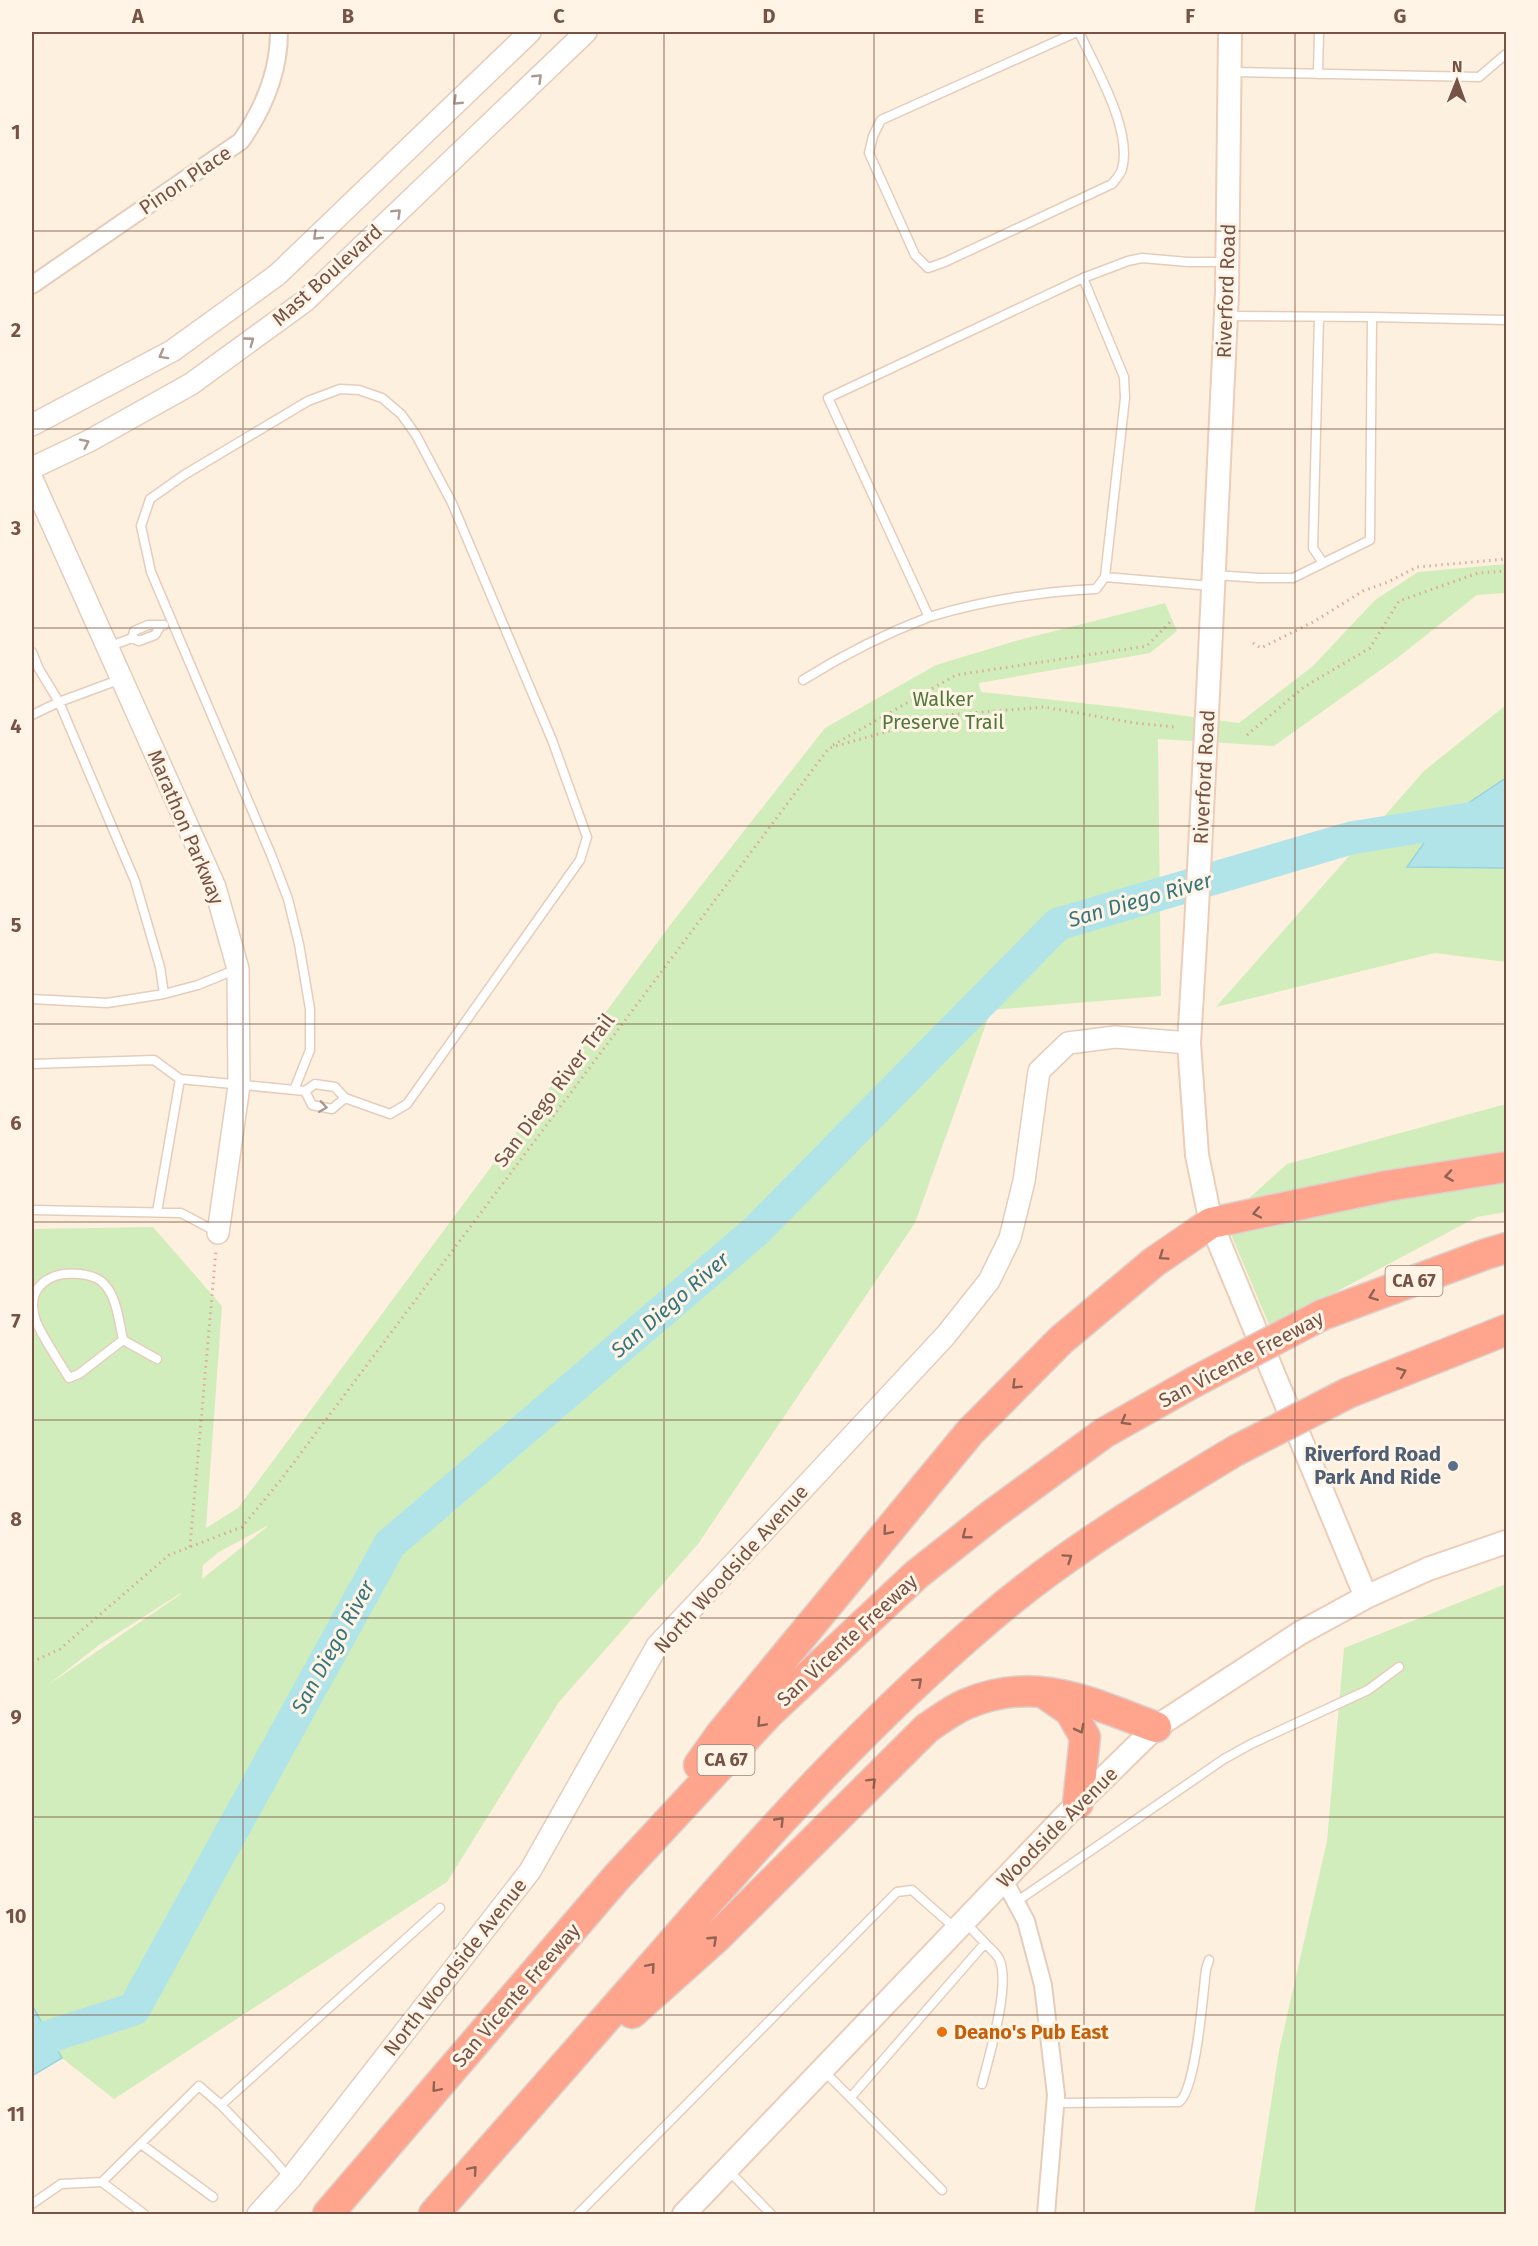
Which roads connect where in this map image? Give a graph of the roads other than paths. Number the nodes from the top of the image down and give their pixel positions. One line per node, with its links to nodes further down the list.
1 (279, 32): 12 (street, Pinon Place)
2 (530, 32): 17 (street, Mast Boulevard, one-way to 17)
3 (586, 32): 18 (street, Mast Boulevard, one-way to 3)
4 (1078, 32): 4 (lane)
5 (1230, 32): 8 (main road, Riverford Road)
6 (1319, 32): 9 (lane)
7 (1506, 54): 9 (lane)
8 (1229, 72): 9 (lane); 10 (main road, Riverford Road)
9 (1318, 74)
10 (1228, 262): 11 (lane); 13 (main road, Riverford Road)
11 (1083, 278): 21 (lane); 23 (lane)
12 (32, 285)
13 (1226, 316): 14 (lane); 22 (main road, Riverford Road)
14 (1319, 316): 15 (lane); 20 (lane)
15 (1372, 317): 16 (lane); 20 (lane)
16 (1506, 320)
17 (32, 425)
18 (32, 468)
19 (32, 479): 25 (street, Marathon Parkway)
20 (1323, 563): 22 (lane)
21 (1105, 577): 22 (lane); 23 (lane)
22 (1215, 581): 34 (main road, Riverford Road, bridge)
23 (929, 617): 28 (lane)
24 (171, 622): 25 (lane); 38 (lane); 40 (lane)
25 (107, 648): 27 (street, Marathon Parkway)
26 (32, 652): 29 (lane)
27 (122, 679): 29 (lane); 31 (street, Marathon Parkway)
28 (803, 680)
29 (59, 702): 30 (lane); 32 (lane)
30 (32, 715)
31 (238, 969): 32 (lane); 37 (street, Marathon Parkway)
32 (164, 994): 33 (lane)
33 (32, 999)
34 (1189, 1043): 44 (main road, Riverford Road); 71 (street, North Woodside Avenue)
35 (32, 1064): 36 (lane)
36 (180, 1079): 37 (lane); 43 (lane)
37 (239, 1086): 38 (lane); 45 (street, Marathon Parkway)
38 (294, 1090): 39 (lane)
39 (305, 1091): 40 (lane); 40 (lane, one-way to 40)
40 (345, 1098)
41 (1506, 1167): 44 (highway, one-way to 44)
42 (32, 1210): 43 (lane)
43 (157, 1212): 45 (lane)
44 (1211, 1223): 51 (main road, Riverford Road); 56 (highway, one-way to 56)
45 (218, 1233)
46 (1506, 1248): 56 (highway, San Vicente Freeway / CA 67, one-way to 56, bridge)
47 (1506, 1330): 68 (highway, one-way to 47, bridge)
48 (123, 1340): 48 (lane); 49 (lane)
49 (157, 1359)
50 (1506, 1542): 51 (main road, Woodside Avenue)
51 (1366, 1598): 54 (main road, Woodside Avenue)
52 (1399, 1667): 58 (lane)
53 (1039, 1690): 54 (highway); 55 (highway, one-way to 55); 68 (highway, one-way to 53)
54 (1156, 1727): 55 (main road, Woodside Avenue)
55 (1078, 1803): 57 (main road, Woodside Avenue)
56 (616, 1878): 78 (highway, San Vicente Freeway / CA 67, one-way to 78)
57 (1004, 1880): 58 (street); 60 (main road, Woodside Avenue)
58 (1016, 1902): 66 (street)
59 (440, 1908): 67 (lane)
60 (961, 1925): 61 (lane); 63 (main road, Woodside Avenue); 80 (lane)
61 (985, 1943): 64 (lane); 65 (lane)
62 (1209, 1960): 66 (lane)
63 (823, 2069): 65 (lane); 70 (main road, Woodside Avenue)
64 (982, 2084)
65 (851, 2097): 73 (lane)
66 (1055, 2103): 83 (street)
67 (221, 2105): 69 (lane); 71 (lane)
68 (530, 2105): 79 (highway, one-way to 68)
69 (141, 2144): 72 (lane); 74 (lane)
70 (727, 2169): 81 (main road, Woodside Avenue); 82 (lane)
71 (290, 2180): 77 (street, North Woodside Avenue)
72 (102, 2182): 75 (lane); 76 (lane)
73 (942, 2190)
74 (213, 2197)
75 (32, 2204)
76 (144, 2214)
77 (258, 2214)
78 (327, 2214)
79 (434, 2214)
80 (578, 2214)
81 (684, 2214)
82 (771, 2214)
83 (1046, 2214)

